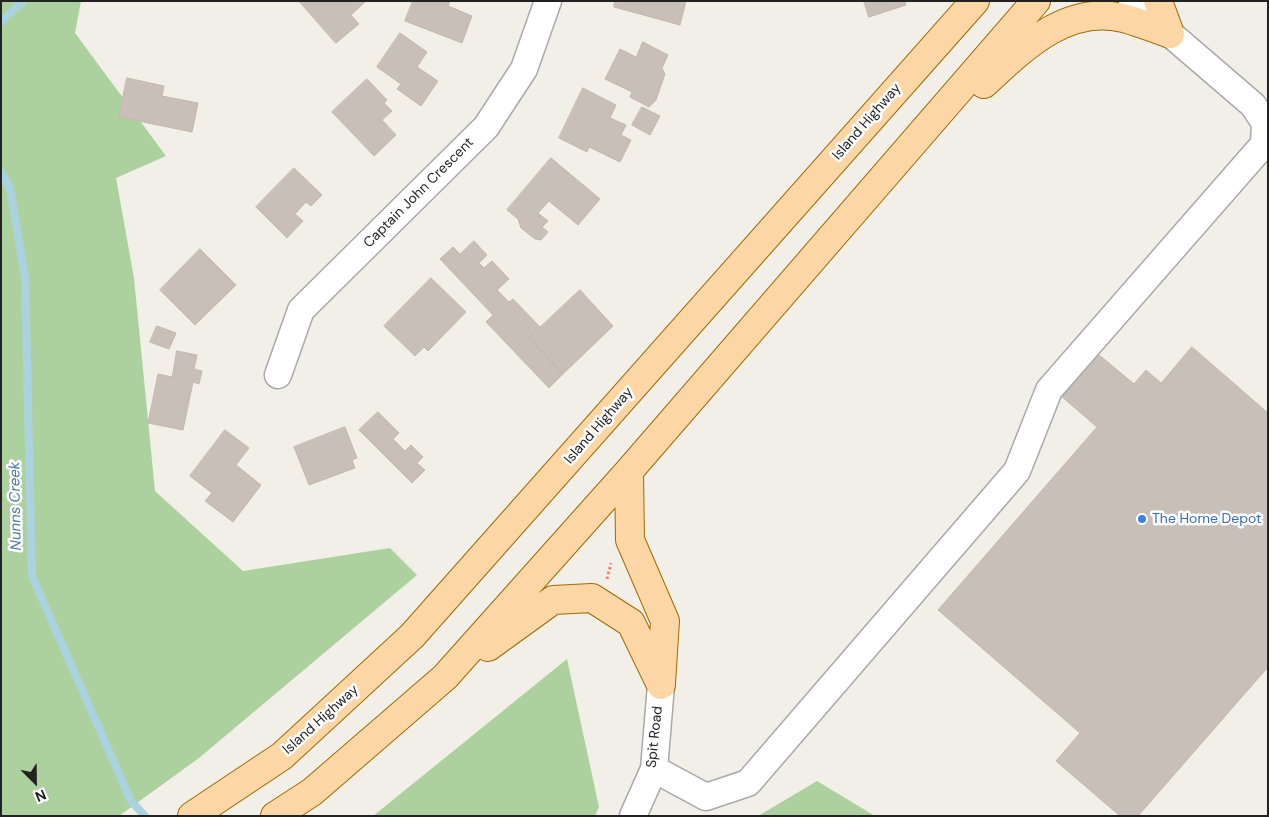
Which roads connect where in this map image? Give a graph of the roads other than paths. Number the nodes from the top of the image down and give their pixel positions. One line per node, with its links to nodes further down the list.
1 (548, 1): 8 (street, Captain John Crescent)
2 (1036, 1): 7 (main road)
3 (1132, 1): 6 (street)
4 (1158, 1): 6 (main road)
5 (969, 5): 13 (main road, Island Highway)
6 (1170, 34): 7 (main road); 12 (street)
7 (886, 175): 9 (main road)
8 (278, 376)
9 (629, 471): 10 (main road); 11 (main road)
10 (446, 677): 11 (main road); 14 (main road)
11 (661, 685): 12 (street, Spit Road)
12 (654, 769): 15 (street, Spit Road)
13 (192, 816)
14 (275, 816)
15 (633, 816)

